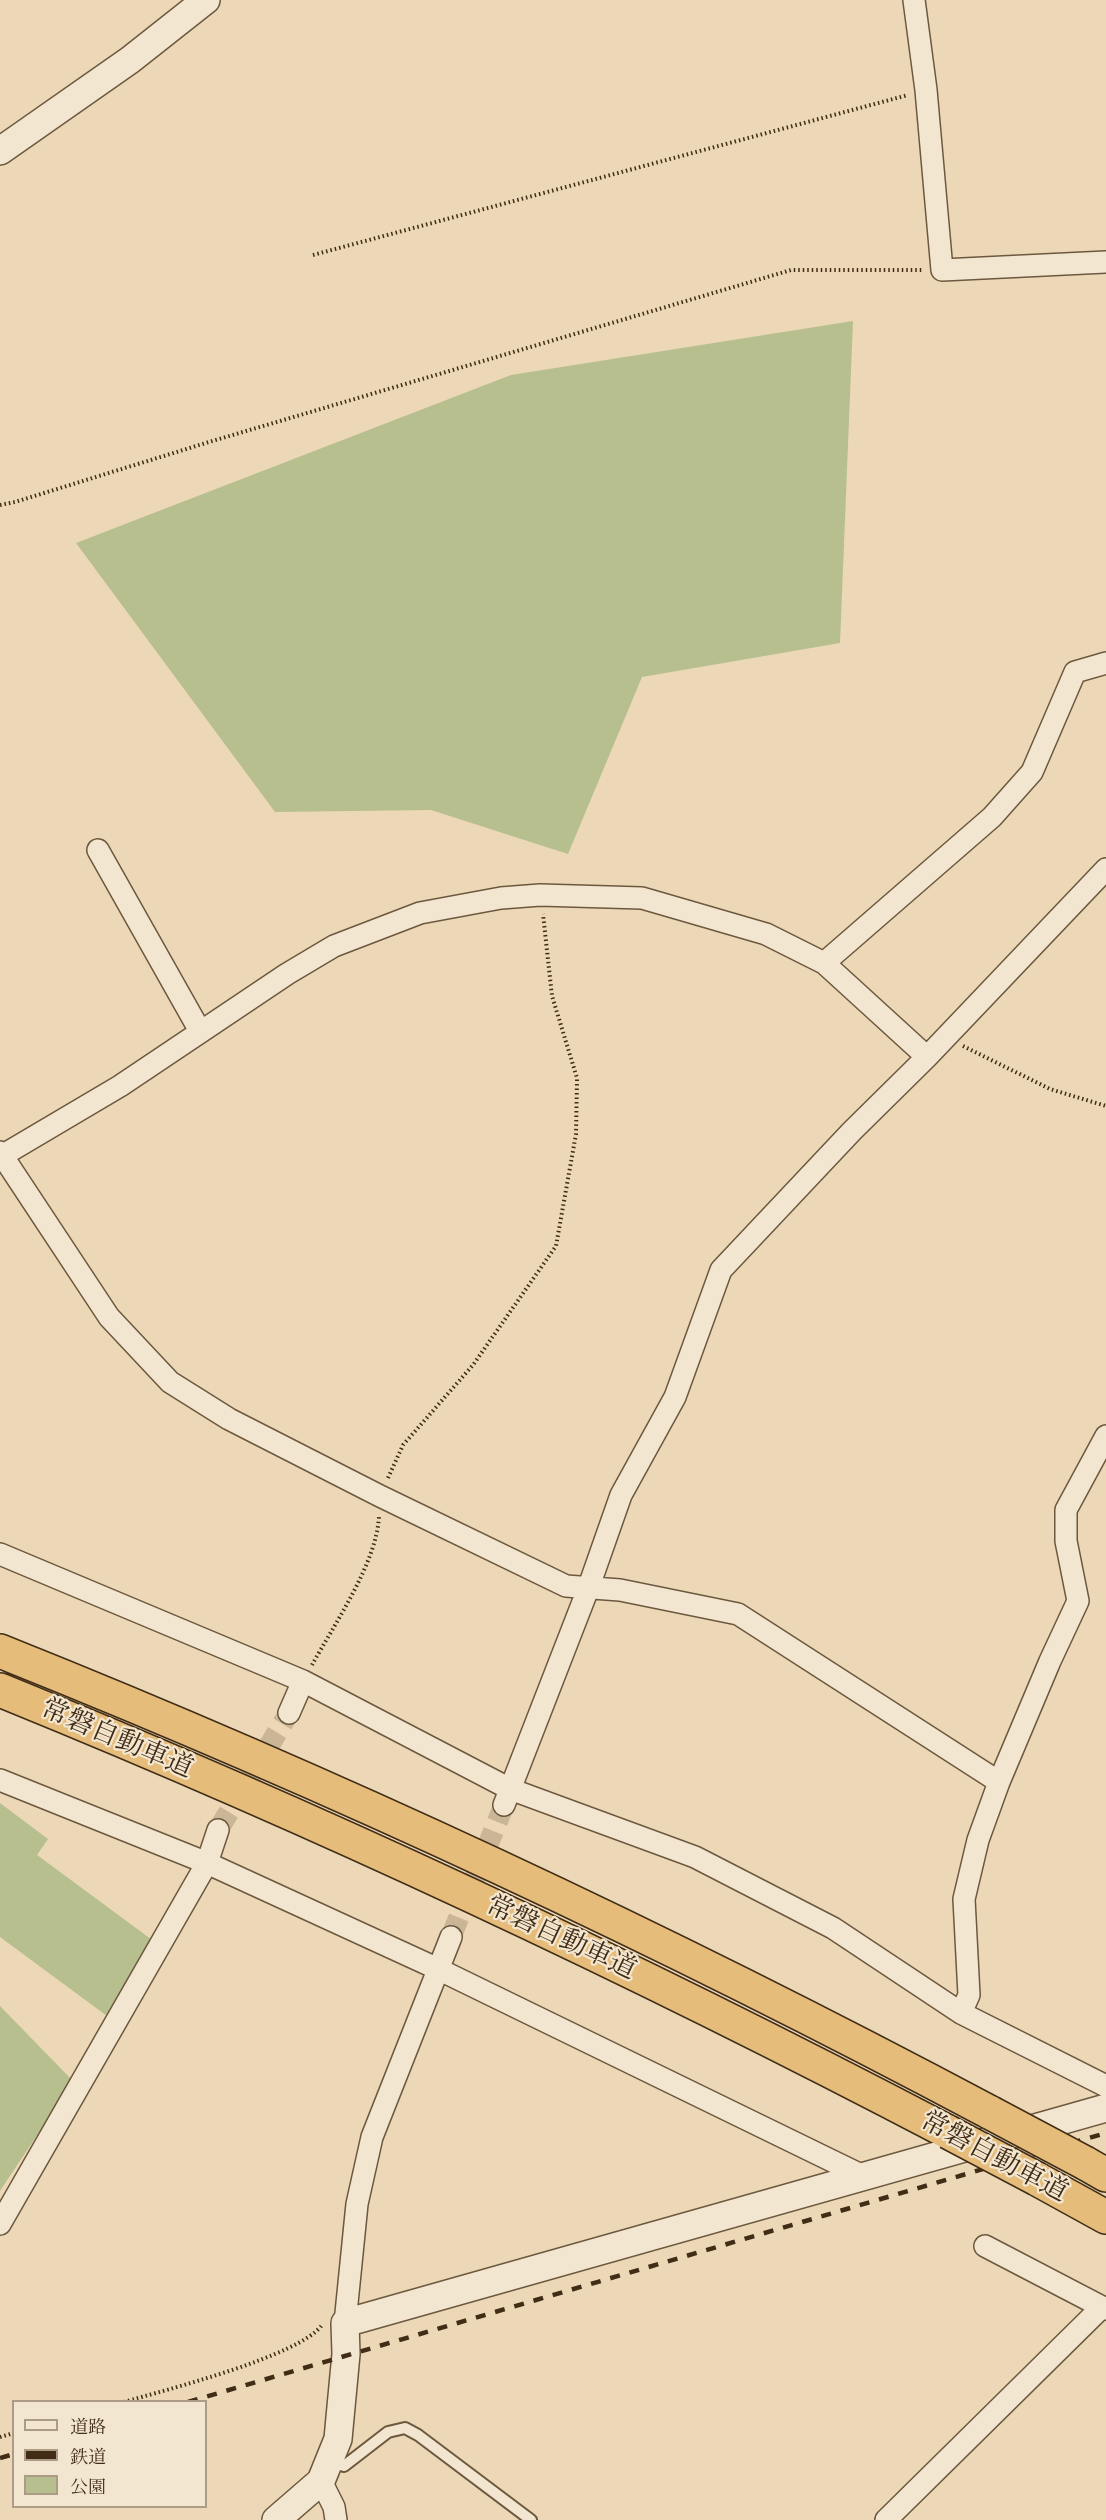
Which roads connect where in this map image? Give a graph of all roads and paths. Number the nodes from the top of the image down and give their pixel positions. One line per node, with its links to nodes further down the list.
1 (207, 0): 4 (street)
2 (914, 0): 3 (street)
3 (926, 90): 5 (path); 7 (street)
4 (0, 151)
5 (313, 255)
6 (1106, 262): 7 (street)
7 (942, 270): 8 (path)
8 (0, 505)
9 (1106, 663): 13 (street)
10 (98, 850): 14 (street)
11 (1106, 869): 15 (street)
12 (540, 895): 13 (street); 14 (street); 20 (path)
13 (824, 963): 16 (street)
14 (200, 1031): 18 (street)
15 (949, 1033): 16 (street); 17 (path)
16 (927, 1057): 22 (street)
17 (1106, 1106)
18 (1, 1155): 20 (street)
19 (1106, 1436): 28 (street)
20 (380, 1496): 22 (street); 24 (path)
21 (0, 1554): 24 (street)
22 (588, 1589): 28 (street); 29 (street)
23 (0, 1651): 37 (highway, 常磐自動車道, bridge)
24 (303, 1681): 26 (street); 29 (street)
25 (0, 1690): 39 (highway, 常磐自動車道, bridge)
26 (289, 1713)
27 (0, 1780): 31 (street)
28 (999, 1782): 34 (street)
29 (507, 1797): 34 (street)
30 (218, 1830): 31 (street)
31 (207, 1863): 33 (street); 40 (street)
32 (451, 1937): 33 (street)
33 (438, 1969): 38 (street); 43 (street)
34 (961, 2013): 35 (street)
35 (1106, 2086)
36 (1106, 2108): 38 (street)
37 (1095, 2169)
38 (863, 2176): 43 (street)
39 (1106, 2217)
40 (0, 2224)
41 (985, 2246): 42 (street)
42 (1104, 2308): 49 (street)
43 (334, 2320): 44 (path); 45 (street)
44 (131, 2400)
45 (325, 2471): 46 (street); 47 (street); 48 (lane)
46 (276, 2520)
47 (336, 2520)
48 (531, 2520)
49 (886, 2520)

